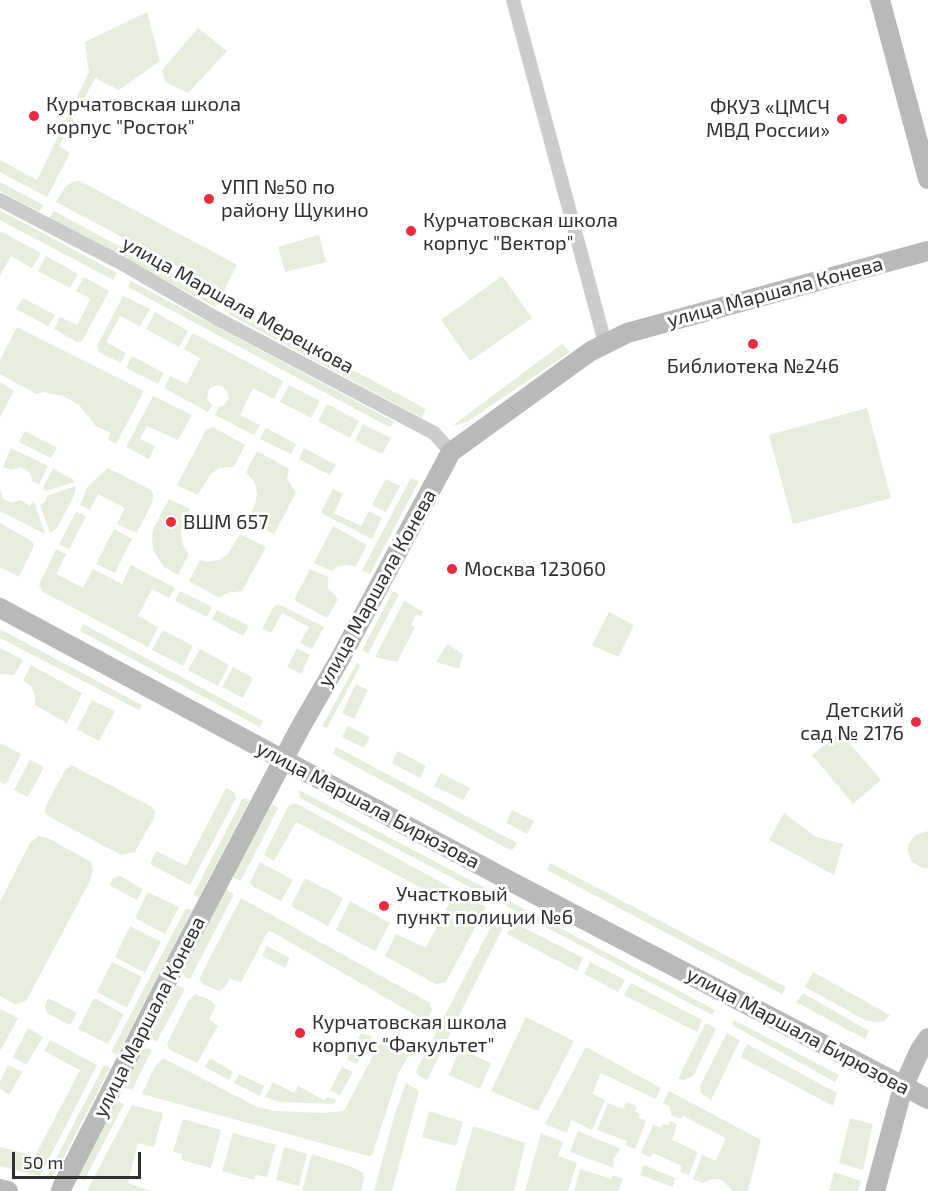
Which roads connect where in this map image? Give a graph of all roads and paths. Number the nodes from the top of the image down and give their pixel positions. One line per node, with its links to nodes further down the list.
1 (513, 0): 6 (street)
2 (880, 0): 3 (street)
3 (928, 179)
4 (0, 200): 7 (street, улица Маршала Мерецкова)
5 (928, 251): 6 (street, улица Маршала Конева)
6 (605, 343): 7 (street, улица Маршала Конева)
7 (451, 452): 9 (street, улица Маршала Конева)
8 (0, 608): 9 (street, улица Маршала Бирюзова)
9 (283, 760): 11 (street, улица Маршала Бирюзова); 15 (street, улица Маршала Конева)
10 (928, 1038): 11 (street)
11 (903, 1087): 12 (street, улица Маршала Бирюзова); 16 (street)
12 (928, 1099)
13 (0, 1189): 14 (street)
14 (8, 1191)
15 (61, 1191)
16 (874, 1191)

